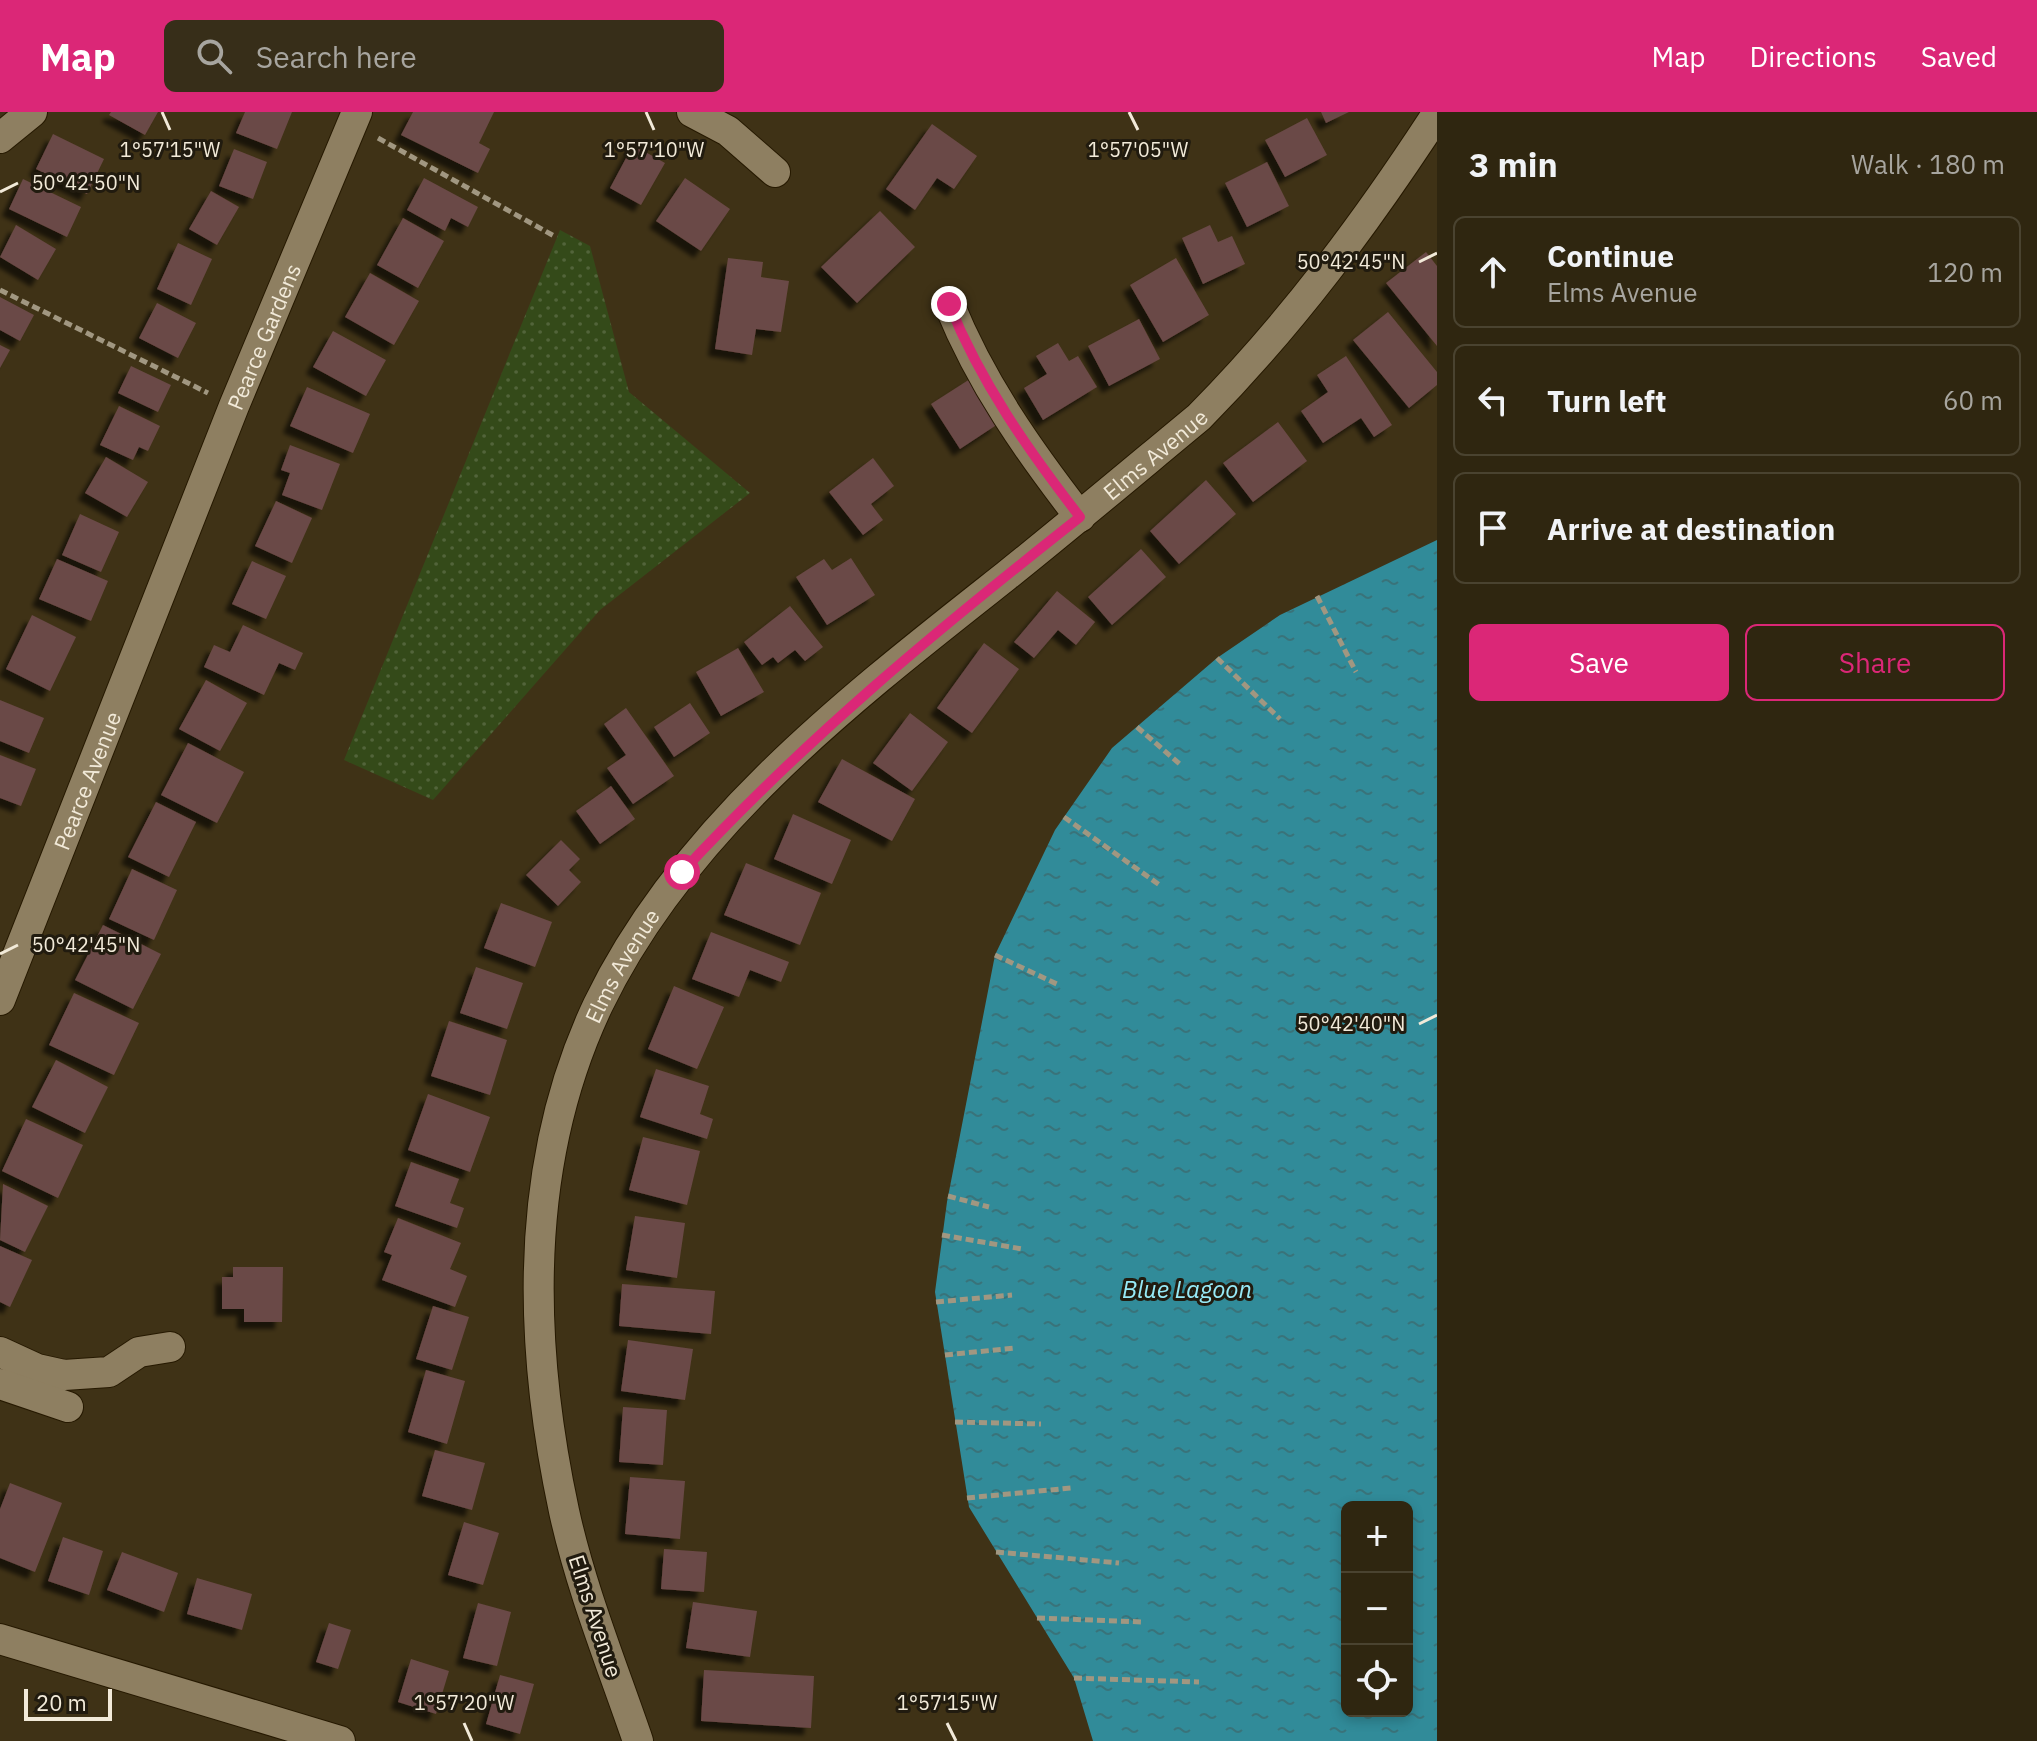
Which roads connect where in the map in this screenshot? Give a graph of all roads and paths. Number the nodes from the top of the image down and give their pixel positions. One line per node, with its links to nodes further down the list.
1 (32, 112): 5 (street)
2 (692, 112): 6 (street)
3 (1437, 114): 11 (street, Elms Avenue)
4 (355, 118): 7 (path); 10 (street, Pearce Gardens)
5 (0, 138)
6 (775, 172)
7 (556, 237)
8 (0, 290): 10 (path)
9 (949, 304): 11 (street)
10 (234, 406): 12 (street, Pearce Gardens)
11 (1080, 517): 47 (street, Elms Avenue)
12 (174, 561): 23 (street, Pearce Avenue)
13 (1317, 596): 15 (path)
14 (1217, 658): 16 (path)
15 (1356, 672)
16 (1280, 719)
17 (1137, 727): 18 (path)
18 (1182, 766)
19 (1064, 817): 20 (path)
20 (1161, 886)
21 (995, 955): 22 (path)
22 (1059, 985)
23 (0, 1000)
24 (948, 1196): 25 (path)
25 (989, 1207)
26 (942, 1235): 27 (path)
27 (1022, 1249)
28 (1012, 1295): 29 (path)
29 (936, 1302)
30 (170, 1347): 33 (street)
31 (1015, 1348): 32 (path)
32 (945, 1355)
33 (8, 1371): 34 (street)
34 (68, 1407)
35 (955, 1422): 36 (path)
36 (1041, 1424)
37 (1071, 1488): 38 (path)
38 (967, 1498)
39 (996, 1552): 40 (path)
40 (1119, 1563)
41 (1037, 1618): 42 (path)
42 (1143, 1622)
43 (0, 1639): 46 (street)
44 (1074, 1678): 45 (path)
45 (1199, 1682)
46 (340, 1741)
47 (638, 1741)

